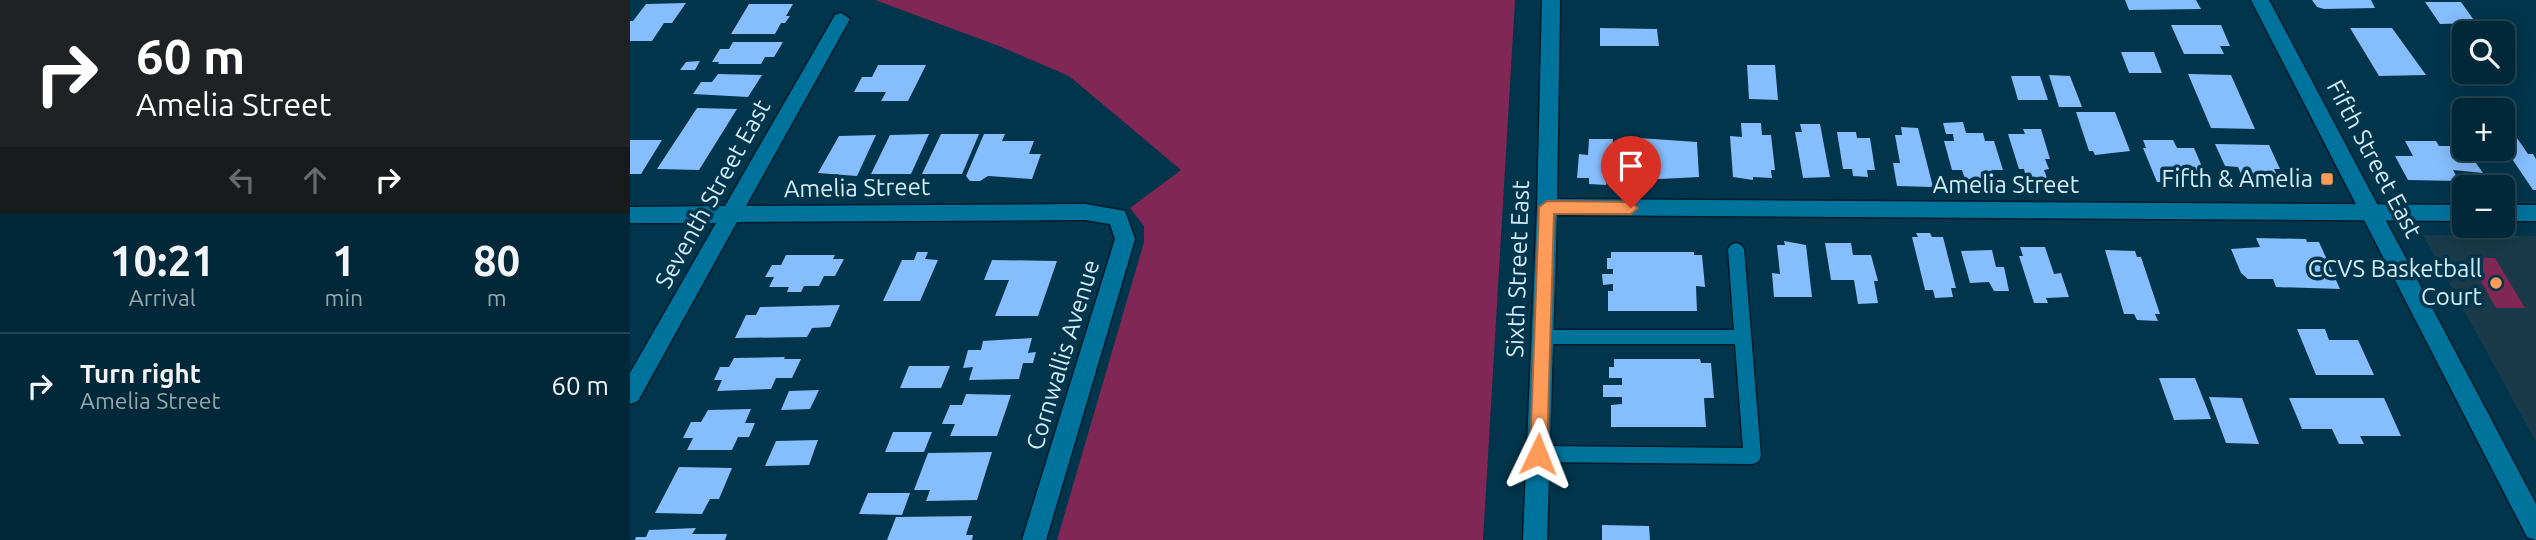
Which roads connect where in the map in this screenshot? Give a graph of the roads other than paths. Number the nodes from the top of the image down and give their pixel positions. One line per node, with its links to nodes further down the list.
1 (1551, 0): 4 (street, Sixth Street East)
2 (2260, 0): 6 (street, Fifth Street East)
3 (841, 19): 11 (street, Seventh Street East)
4 (1547, 207): 6 (street, Amelia Street); 13 (street, Sixth Street East)
5 (1085, 212): 11 (street, Amelia Street); 18 (street, Cornwallis Avenue)
6 (2373, 213): 7 (street, Amelia Street); 17 (street, Fifth Street East)
7 (2452, 213)
8 (2515, 213): 9 (street)
9 (2536, 213)
10 (630, 215): 11 (street, Amelia Street)
11 (732, 215): 15 (street, Seventh Street East)
12 (1736, 249): 14 (lane)
13 (1542, 337): 14 (lane); 16 (street, Sixth Street East)
14 (1743, 337): 16 (lane)
15 (630, 394)
16 (1538, 454): 19 (street, Sixth Street East)
17 (2536, 529)
18 (1034, 540)
19 (1535, 540)

